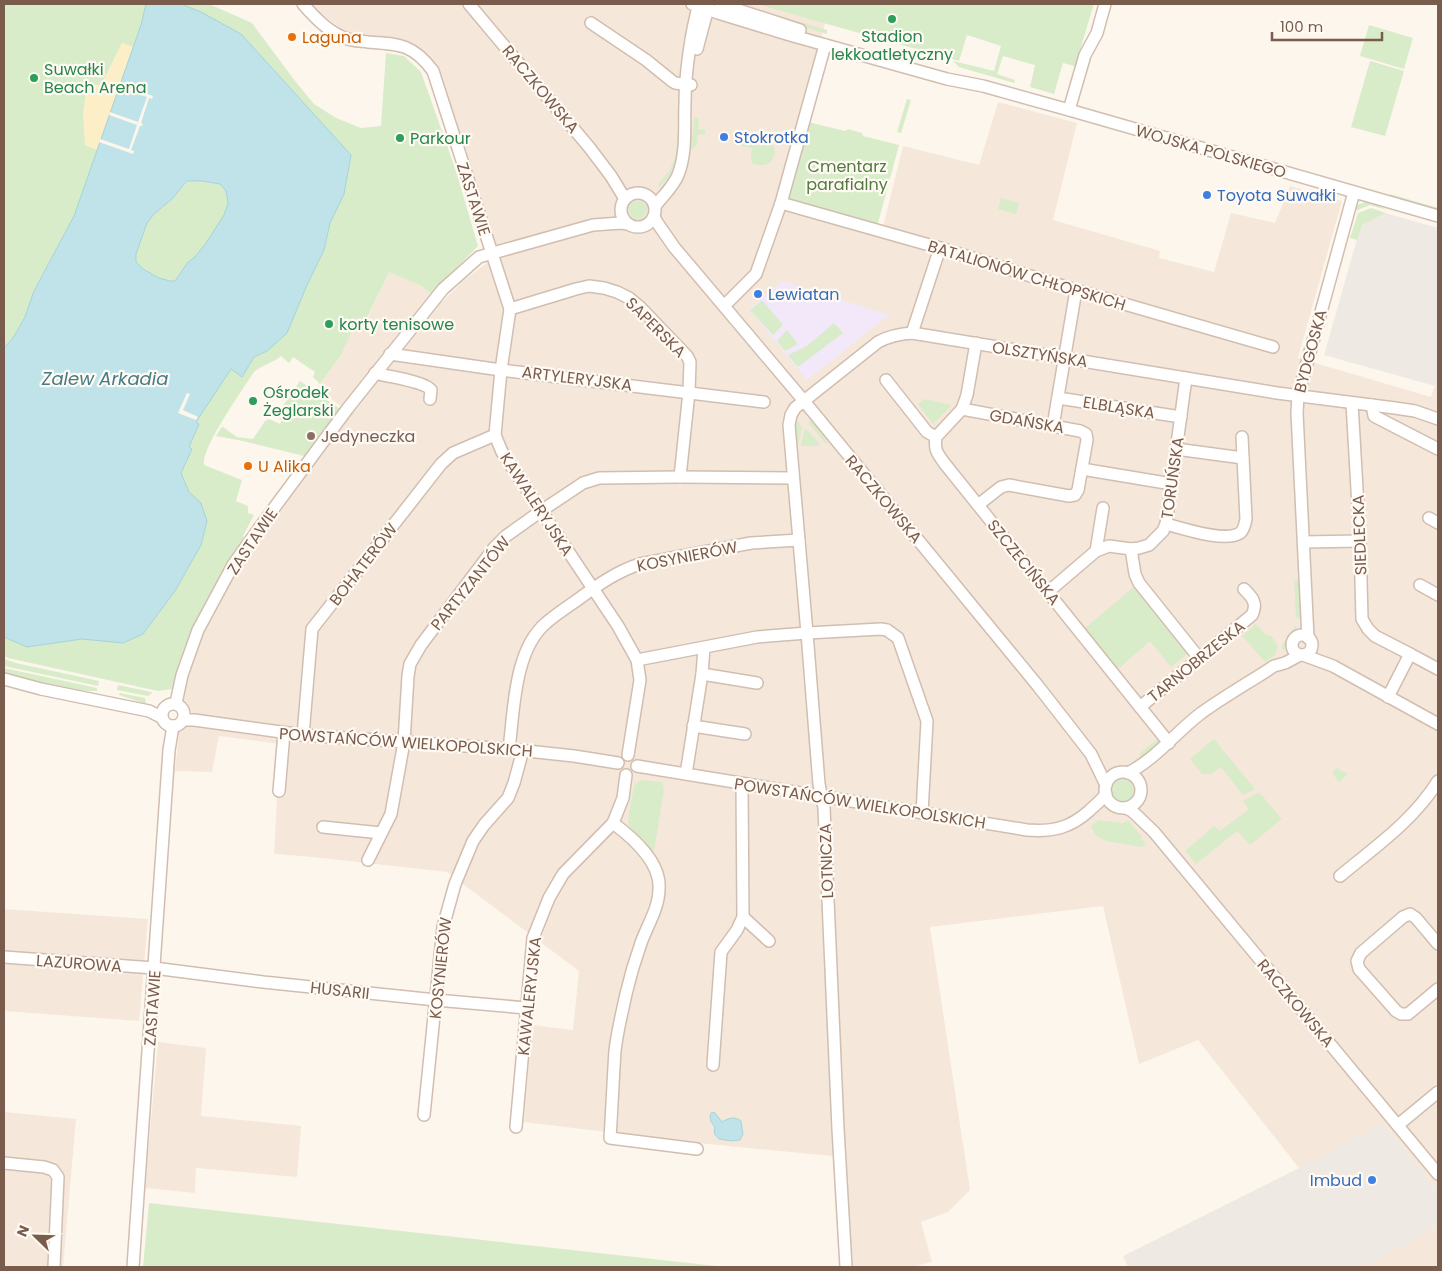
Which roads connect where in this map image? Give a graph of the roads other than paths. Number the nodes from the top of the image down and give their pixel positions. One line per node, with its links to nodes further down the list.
1 (303, 4): 23 (street, ZASTAWIE)
2 (469, 4): 14 (street, RACZKOWSKA)
3 (720, 4): 9 (street, WOJSKA POLSKIEGO)
4 (1105, 4): 10 (street)
5 (701, 5): 7 (street, WOJSKA POLSKIEGO); 8 (street)
6 (591, 23): 8 (street)
7 (826, 44): 9 (street, WOJSKA POLSKIEGO); 15 (street)
8 (688, 85): 11 (street)
9 (983, 86): 10 (street, WOJSKA POLSKIEGO)
10 (1069, 110): 12 (street, WOJSKA POLSKIEGO)
11 (681, 164): 13 (street); 16 (street)
12 (1354, 192): 17 (street, WOJSKA POLSKIEGO); 37 (street, BYDGOSKA)
13 (648, 196): 14 (street); 16 (street)
14 (627, 200): 18 (street); 19 (street)
15 (781, 203): 22 (street, BATALIONÓW CHŁOPSKICH); 25 (street)
16 (655, 211): 20 (street); 21 (street, RACZKOWSKA)
17 (1438, 216)
18 (628, 224): 19 (street); 20 (street)
19 (592, 225): 23 (street)
20 (644, 226): 21 (street, RACZKOWSKA)
21 (674, 248): 25 (street, RACZKOWSKA)
22 (940, 248): 24 (street, BATALIONÓW CHŁOPSKICH); 27 (street)
23 (492, 254): 26 (street, KAWALERYJSKA); 30 (street, ZASTAWIE)
24 (1076, 290): 29 (street, BATALIONÓW CHŁOPSKICH); 31 (street)
25 (724, 306): 40 (street, RACZKOWSKA)
26 (510, 308): 32 (street, KAWALERYJSKA); 36 (street, SAPERSKA)
27 (912, 333): 28 (street, OLSZTYŃSKA); 40 (street, OLSZTYŃSKA)
28 (976, 343): 31 (street, OLSZTYŃSKA); 44 (street)
29 (1273, 347)
30 (390, 354): 32 (street, ARTYLERYJSKA); 33 (street, ZASTAWIE)
31 (1065, 358): 34 (street, OLSZTYŃSKA); 38 (street)
32 (502, 370): 36 (street, ARTYLERYJSKA); 48 (street, KAWALERYJSKA)
33 (375, 373): 39 (street); 89 (street, ZASTAWIE)
34 (1186, 378): 37 (street, OLSZTYŃSKA); 45 (street, TORUŃSKA)
35 (886, 380): 49 (street)
36 (689, 392): 41 (street, ARTYLERYJSKA); 55 (street, SAPERSKA)
37 (1298, 396): 42 (street, OLSZTYŃSKA); 64 (street, BYDGOSKA)
38 (1058, 398): 45 (street, ELBLĄSKA); 47 (street)
39 (430, 399)
40 (804, 401): 56 (street, LOTNICZA); 99 (street, RACZKOWSKA)
41 (764, 402)
42 (1352, 403): 43 (street, OLSZTYŃSKA); 63 (street, SIEDLECKA)
43 (1372, 405): 46 (street, OLSZTYŃSKA); 52 (street)
44 (962, 409): 47 (street, GDAŃSKA); 49 (street)
45 (1181, 417): 51 (street, TORUŃSKA)
46 (1438, 419)
47 (1053, 426): 54 (street, GDAŃSKA)
48 (495, 435): 60 (street, KAWALERYJSKA); 94 (street, BOHATERÓW)
49 (936, 437): 58 (street, SZCZECIŃSKA)
50 (1242, 437): 53 (street)
51 (1176, 449): 53 (street); 57 (street, TORUŃSKA)
52 (1438, 449)
53 (1243, 458): 61 (street)
54 (1082, 469): 57 (street); 58 (street)
55 (680, 477): 56 (street, PARTYZANTÓW); 60 (street, PARTYZANTÓW)
56 (794, 478): 62 (street, LOTNICZA)
57 (1172, 484): 61 (street, TORUŃSKA)
58 (978, 504): 70 (street, SZCZECIŃSKA)
59 (1103, 508): 66 (street)
60 (541, 511): 68 (street, KAWALERYJSKA); 95 (street, PARTYZANTÓW)
61 (1166, 524): 65 (street, TORUŃSKA)
62 (799, 540): 68 (street, KOSYNIERÓW); 73 (street, LOTNICZA)
63 (1360, 541): 64 (street); 77 (street, SIEDLECKA)
64 (1304, 542): 72 (street, BYDGOSKA)
65 (1131, 549): 66 (street, TORUŃSKA); 79 (street)
66 (1096, 550): 70 (street)
67 (1420, 585): 71 (street)
68 (593, 588): 80 (street, KAWALERYJSKA); 97 (street, KOSYNIERÓW)
69 (1244, 589): 79 (street, TARNOBRZESKA)
70 (1048, 592): 88 (street, SZCZECIŃSKA)
71 (1438, 594)
72 (1307, 604): 74 (street, BYDGOSKA); 75 (street, BYDGOSKA)
73 (807, 633): 76 (street); 111 (street, LOTNICZA); 115 (street)
74 (1293, 641): 75 (street); 78 (street); 81 (street, BYDGOSKA)
75 (1310, 642): 78 (street); 82 (street)
76 (704, 648): 80 (street); 84 (street)
77 (1410, 654): 83 (street, SIEDLECKA); 87 (street)
78 (1301, 655): 81 (street, BYDGOSKA); 82 (street)
79 (1199, 658): 88 (street, TARNOBRZESKA)
80 (637, 660): 100 (street, KAWALERYJSKA)
81 (1274, 666): 96 (street, BYDGOSKA)
82 (1333, 666): 87 (street)
83 (1438, 669)
84 (702, 674): 86 (street); 91 (street)
85 (4, 679): 89 (street, POWSTAŃCÓW WIELKOPOLSKICH)
86 (757, 683)
87 (1388, 697): 90 (street)
88 (1140, 707): 96 (street, SZCZECIŃSKA)
89 (175, 715): 92 (street, POWSTAŃCÓW WIELKOPOLSKICH); 127 (street, ZASTAWIE)
90 (1438, 724)
91 (692, 726): 93 (street); 104 (street)
92 (284, 733): 94 (street, POWSTAŃCÓW WIELKOPOLSKICH); 110 (street)
93 (745, 734)
94 (303, 735): 95 (street, POWSTAŃCÓW WIELKOPOLSKICH)
95 (404, 742): 97 (street, POWSTAŃCÓW WIELKOPOLSKICH); 120 (street, PARTYZANTÓW)
96 (1166, 746): 103 (street, BYDGOSKA); 107 (street, BYDGOSKA)
97 (509, 749): 98 (street, POWSTAŃCÓW WIELKOPOLSKICH)
98 (523, 750): 101 (street, POWSTAŃCÓW WIELKOPOLSKICH); 129 (street, KOSYNIERÓW)
99 (1091, 754): 103 (street, RACZKOWSKA); 109 (street, RACZKOWSKA)
100 (628, 755): 101 (street); 102 (street)
101 (618, 763): 105 (street)
102 (637, 766): 104 (street, POWSTAŃCÓW WIELKOPOLSKICH); 105 (street)
103 (1123, 773): 107 (street); 109 (street)
104 (686, 774): 108 (street, POWSTAŃCÓW WIELKOPOLSKICH)
105 (626, 775): 117 (street, KAWALERYJSKA)
106 (1438, 781): 122 (street)
107 (1139, 782): 112 (street)
108 (742, 784): 111 (street, POWSTAŃCÓW WIELKOPOLSKICH); 123 (street)
109 (1106, 789): 113 (street); 116 (street, POWSTAŃCÓW WIELKOPOLSKICH)
110 (278, 791)
111 (822, 797): 115 (street, POWSTAŃCÓW WIELKOPOLSKICH); 141 (street, LOTNICZA)
112 (1140, 798): 114 (street); 119 (street, RACZKOWSKA)
113 (1114, 806): 114 (street); 116 (street, POWSTAŃCÓW WIELKOPOLSKICH)
114 (1126, 808): 119 (street, RACZKOWSKA)
115 (922, 813): 116 (street, POWSTAŃCÓW WIELKOPOLSKICH)
116 (1081, 818)
117 (614, 823): 130 (street, KAWALERYJSKA); 136 (street)
118 (324, 827): 120 (street)
119 (1154, 832): 134 (street, RACZKOWSKA)
120 (382, 833): 121 (street, PARTYZANTÓW)
121 (368, 860)
122 (1340, 876)
123 (743, 917): 124 (street); 131 (street)
124 (769, 941)
125 (1438, 944): 128 (street)
126 (4, 957): 127 (street, LAZUROWA)
127 (154, 968): 129 (street, HUSARII); 140 (street, ZASTAWIE)
128 (1438, 989)
129 (436, 1000): 130 (street, HUSARII); 133 (street, KOSYNIERÓW)
130 (526, 1008): 135 (street, KAWALERYJSKA)
131 (713, 1065)
132 (1438, 1092): 134 (street)
133 (424, 1115)
134 (1398, 1125): 138 (street, RACZKOWSKA)
135 (516, 1127)
136 (697, 1149)
137 (4, 1163): 139 (street)
138 (1438, 1174)
139 (54, 1267)
140 (132, 1267)
141 (846, 1267)

